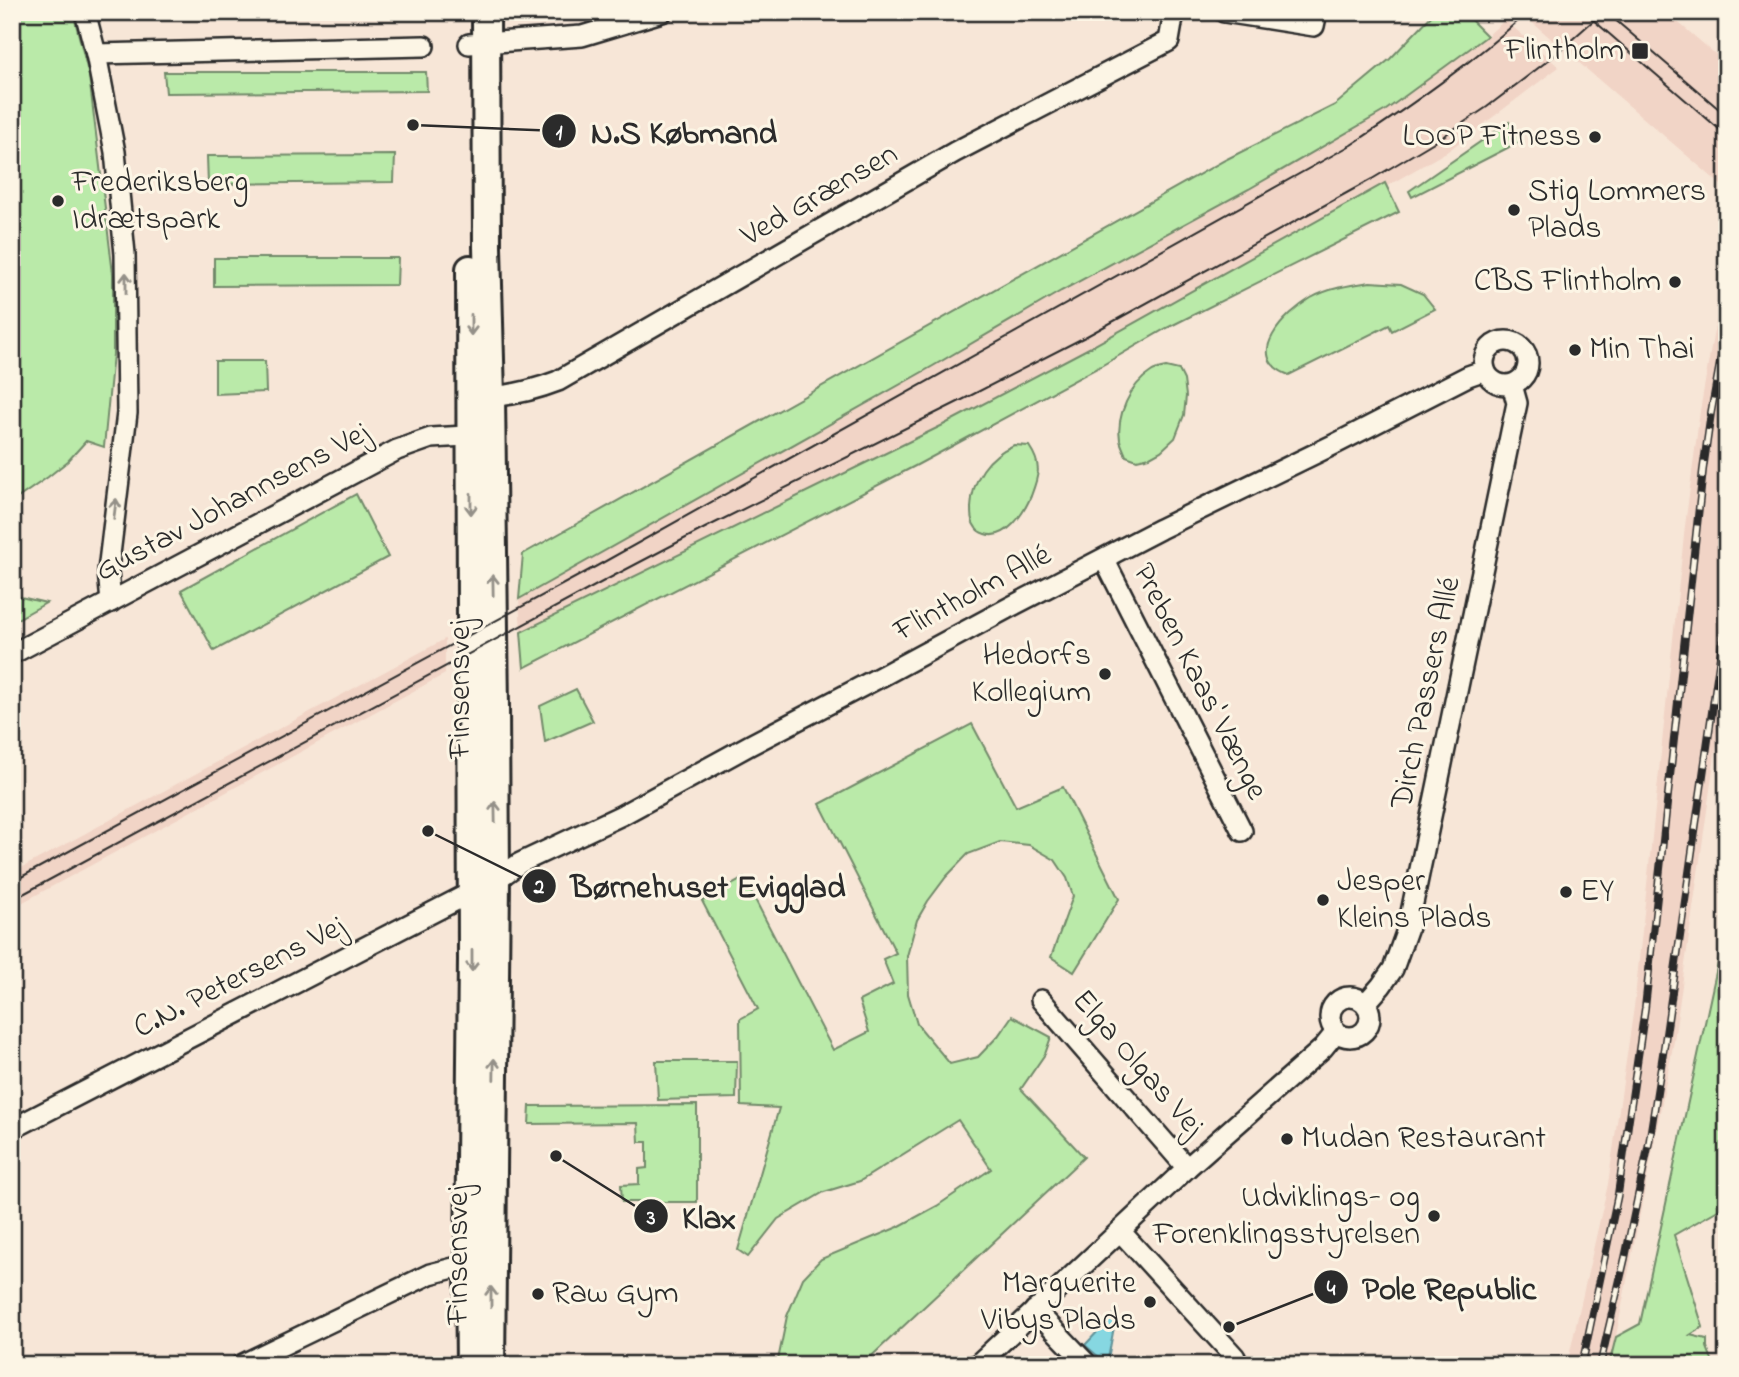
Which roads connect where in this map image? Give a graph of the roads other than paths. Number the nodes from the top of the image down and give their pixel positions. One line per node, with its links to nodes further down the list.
1 (85, 12): 10 (street)
2 (468, 12): 8 (street, Finsensvej)
3 (485, 12): 8 (street, Finsensvej)
4 (662, 12): 8 (street)
5 (1174, 12): 13 (street, Ved Grænsen)
6 (1223, 12): 7 (street)
7 (1317, 12)
8 (477, 43): 13 (street, Finsensvej)
9 (424, 46): 10 (street)
10 (96, 54): 16 (street, one-way to 10)
11 (1485, 370): 12 (street); 12 (street); 15 (street, Flintholm Allé)
12 (1511, 385): 22 (street, Dirch Passers Allé)
13 (481, 397): 14 (street, Finsensvej)
14 (481, 435): 16 (street, Gustav Johannsens Vej); 19 (street, Finsensvej, one-way to 14); 20 (street, Finsensvej, one-way to 20)
15 (1104, 559): 18 (street, Preben Kaas' Vænge); 19 (street, Flintholm Allé)
16 (111, 602): 17 (street, Gustav Johannsens Vej)
17 (12, 654)
18 (1242, 831)
19 (496, 880): 20 (street, C.N. Petersens Vej); 27 (street, Finsensvej, one-way to 19)
20 (472, 892): 24 (street, C.N. Petersens Vej); 27 (street, Finsensvej, one-way to 27)
21 (1041, 1000): 25 (street, Elga Olgas Vej)
22 (1366, 1003): 23 (street); 23 (street)
23 (1336, 1032): 25 (street)
24 (12, 1129)
25 (1187, 1168): 26 (street)
26 (1120, 1231): 28 (street); 34 (street)
27 (480, 1264): 29 (street); 30 (street, Finsensvej); 31 (street, Finsensvej, one-way to 27)
28 (1035, 1310): 32 (street); 33 (street)
29 (240, 1365)
30 (470, 1365)
31 (491, 1365)
32 (977, 1365)
33 (1088, 1365)
34 (1227, 1365)

